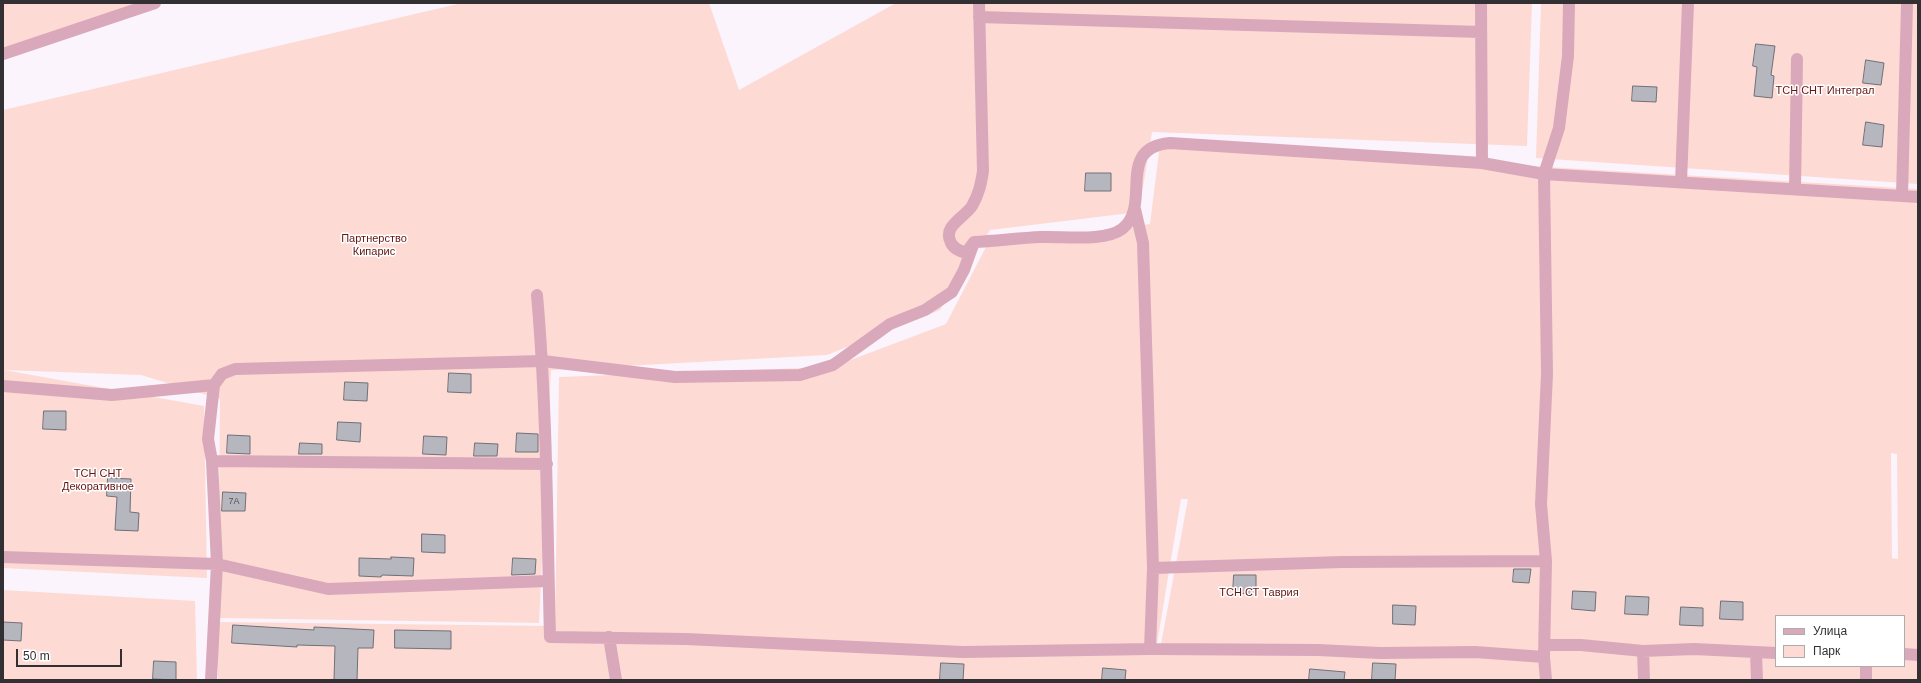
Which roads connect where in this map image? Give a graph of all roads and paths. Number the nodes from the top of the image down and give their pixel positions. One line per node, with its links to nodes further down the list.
1 (155, 3): 9 (street)
2 (979, 3): 7 (street)
3 (1481, 3): 8 (street)
4 (1569, 3): 12 (street)
5 (1688, 3): 13 (street)
6 (1906, 4): 15 (street)
7 (979, 16): 8 (street); 18 (street)
8 (1481, 32): 11 (street)
9 (3, 54)
10 (1797, 59): 14 (street)
11 (1482, 163): 12 (street); 17 (street)
12 (1544, 174): 13 (street); 26 (street)
13 (1680, 182): 14 (street)
14 (1796, 189): 15 (street)
15 (1902, 196): 16 (street)
16 (1918, 197)
17 (1135, 209): 18 (street); 28 (street)
18 (974, 242): 20 (street)
19 (537, 295): 20 (street)
20 (543, 361): 21 (street); 24 (street)
21 (214, 385): 22 (street); 23 (street)
22 (3, 386)
23 (212, 461): 24 (street); 27 (street)
24 (547, 464): 29 (street)
25 (3, 557): 27 (street)
26 (1546, 561): 28 (street); 32 (street)
27 (217, 564): 29 (street); 39 (street)
28 (1153, 568): 31 (street)
29 (548, 581): 30 (street)
30 (609, 637): 31 (street); 40 (street)
31 (1150, 648): 32 (street)
32 (1544, 651): 33 (street); 41 (street)
33 (1643, 651): 34 (street); 42 (street)
34 (1756, 653): 35 (street); 43 (street)
35 (1775, 653)
36 (1905, 654): 37 (street)
37 (1918, 655)
38 (1866, 667): 44 (street)
39 (211, 680)
40 (616, 680)
41 (1546, 680)
42 (1644, 680)
43 (1757, 680)
44 (1866, 680)

